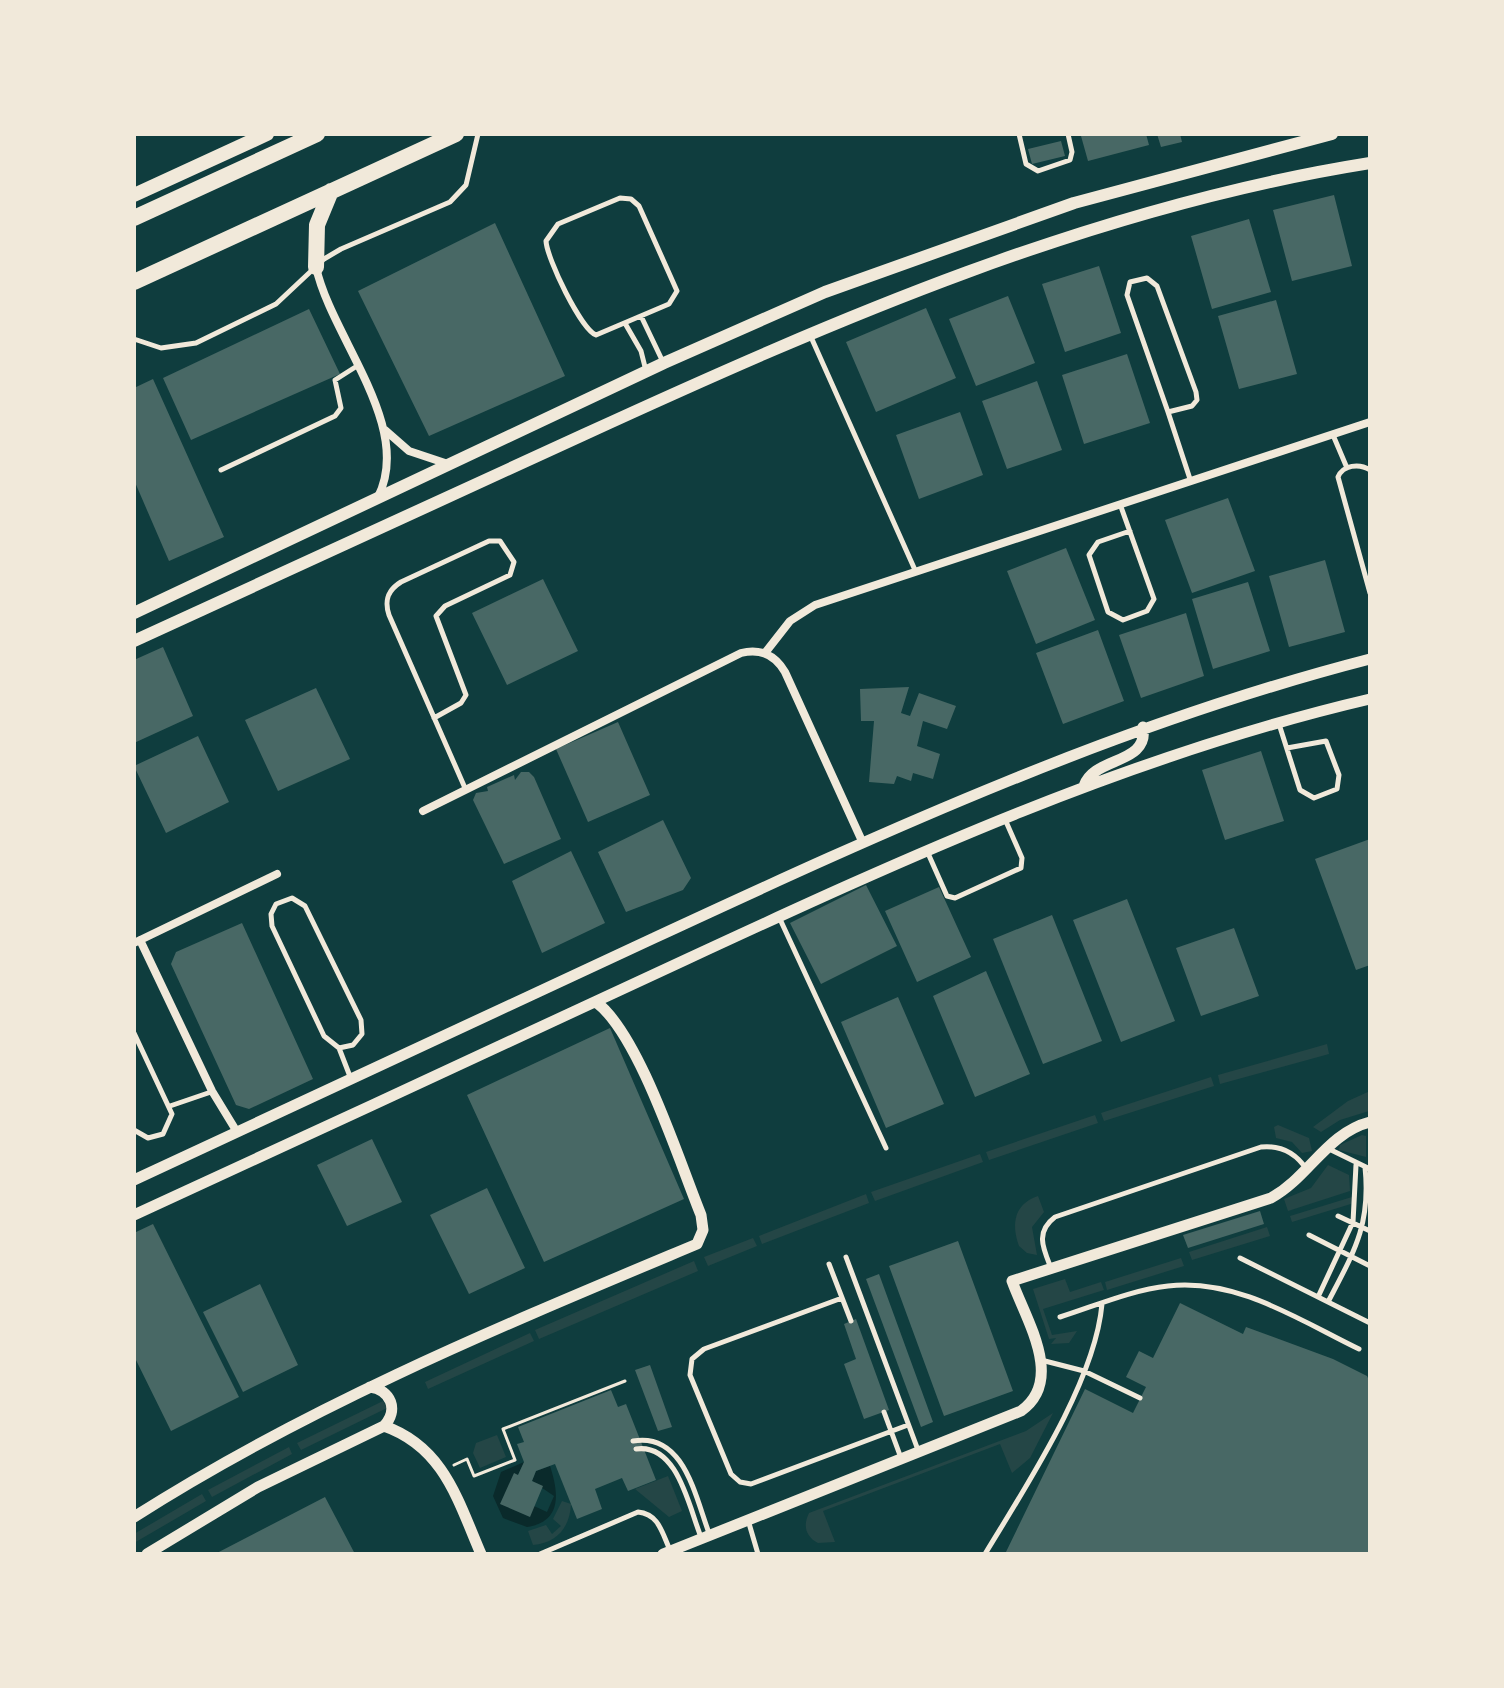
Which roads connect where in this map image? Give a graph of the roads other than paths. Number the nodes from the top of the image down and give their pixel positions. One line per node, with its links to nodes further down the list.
1 (267, 134): 10 (main road)
2 (317, 134): 11 (highway)
3 (456, 134): 9 (highway)
4 (478, 134): 12 (lane)
5 (1019, 134): 6 (lane)
6 (1068, 134)
7 (1332, 134): 18 (main road)
8 (1370, 163): 16 (main road)
9 (331, 191): 12 (highway); 13 (highway)
10 (134, 195)
11 (134, 218)
12 (316, 267): 17 (lane); 19 (street)
13 (134, 282)
14 (641, 316): 15 (lane); 15 (lane); 18 (lane)
15 (626, 325): 20 (lane)
16 (809, 332): 33 (lane); 36 (main road)
17 (134, 339)
18 (664, 363): 20 (main road)
19 (357, 366): 23 (street); 27 (lane)
20 (646, 371): 25 (main road)
21 (1168, 412): 21 (lane); 29 (lane)
22 (1370, 422): 24 (street)
23 (384, 430): 25 (street); 30 (street)
24 (1332, 434): 26 (lane); 29 (street)
25 (453, 465): 30 (main road)
26 (1347, 468): 28 (lane); 34 (lane)
27 (221, 470)
28 (1370, 470)
29 (1190, 479): 31 (street)
30 (375, 501): 35 (main road)
31 (1120, 504): 32 (lane); 33 (street)
32 (1130, 531): 32 (lane)
33 (915, 570): 37 (street)
34 (1370, 593)
35 (134, 613)
36 (134, 641)
37 (765, 653): 45 (street); 48 (street)
38 (1370, 659): 42 (street)
39 (1370, 699): 41 (street)
40 (434, 718): 40 (lane); 45 (lane)
41 (1279, 723): 43 (lane); 44 (street)
42 (1143, 727): 44 (street); 48 (street)
43 (1287, 748): 43 (lane)
44 (1084, 786): 47 (street)
45 (465, 788): 46 (street)
46 (423, 811)
47 (1003, 817): 49 (street); 49 (lane)
48 (862, 841): 56 (street)
49 (926, 849): 51 (street)
50 (277, 874): 52 (street)
51 (779, 917): 53 (street); 62 (lane)
52 (137, 942): 57 (street)
53 (596, 1002): 68 (street); 90 (street)
54 (134, 1033): 58 (lane)
55 (339, 1048): 55 (lane); 56 (lane)
56 (351, 1080): 61 (street)
57 (212, 1091): 58 (lane); 61 (street)
58 (170, 1106): 60 (lane)
59 (1370, 1122): 63 (street)
60 (134, 1130)
61 (237, 1132): 67 (street)
62 (886, 1148)
63 (1326, 1148): 64 (lane); 66 (street)
64 (1356, 1165): 65 (lane); 70 (lane)
65 (1368, 1168): 71 (lane)
66 (1307, 1172): 79 (street); 79 (lane)
67 (134, 1180)
68 (134, 1215)
69 (1338, 1216): 70 (lane)
70 (1353, 1222): 71 (lane); 73 (lane)
71 (1367, 1229): 74 (lane)
72 (1309, 1235): 73 (lane)
73 (1341, 1251): 74 (lane); 80 (lane)
74 (1351, 1256): 78 (lane); 82 (lane)
75 (846, 1257): 93 (lane)
76 (1240, 1258): 80 (lane)
77 (829, 1264): 81 (lane)
78 (1370, 1266)
79 (1051, 1269): 88 (street)
80 (1318, 1297): 82 (lane)
81 (842, 1298): 85 (lane); 95 (lane)
82 (1328, 1302): 86 (lane)
83 (1102, 1304): 84 (lane); 87 (lane); 89 (lane)
84 (1060, 1317)
85 (851, 1321)
86 (1370, 1323)
87 (1359, 1349)
88 (1041, 1360): 89 (lane); 98 (street)
89 (1084, 1371): 91 (lane); 109 (lane)
90 (370, 1387): 94 (street); 100 (street)
91 (1140, 1398)
92 (884, 1412): 95 (lane)
93 (908, 1425): 95 (lane); 98 (lane)
94 (384, 1426): 105 (street); 106 (street)
95 (891, 1431): 99 (lane)
96 (633, 1441): 102 (lane)
97 (636, 1449): 102 (lane)
98 (918, 1451): 99 (street)
99 (901, 1458): 101 (street)
100 (134, 1517)
101 (747, 1519): 102 (street); 108 (lane)
102 (705, 1536): 103 (street)
103 (690, 1548): 104 (street)
104 (666, 1552): 107 (lane)
105 (147, 1554)
106 (481, 1554)
107 (540, 1554)
108 (758, 1554)
109 (985, 1554)

